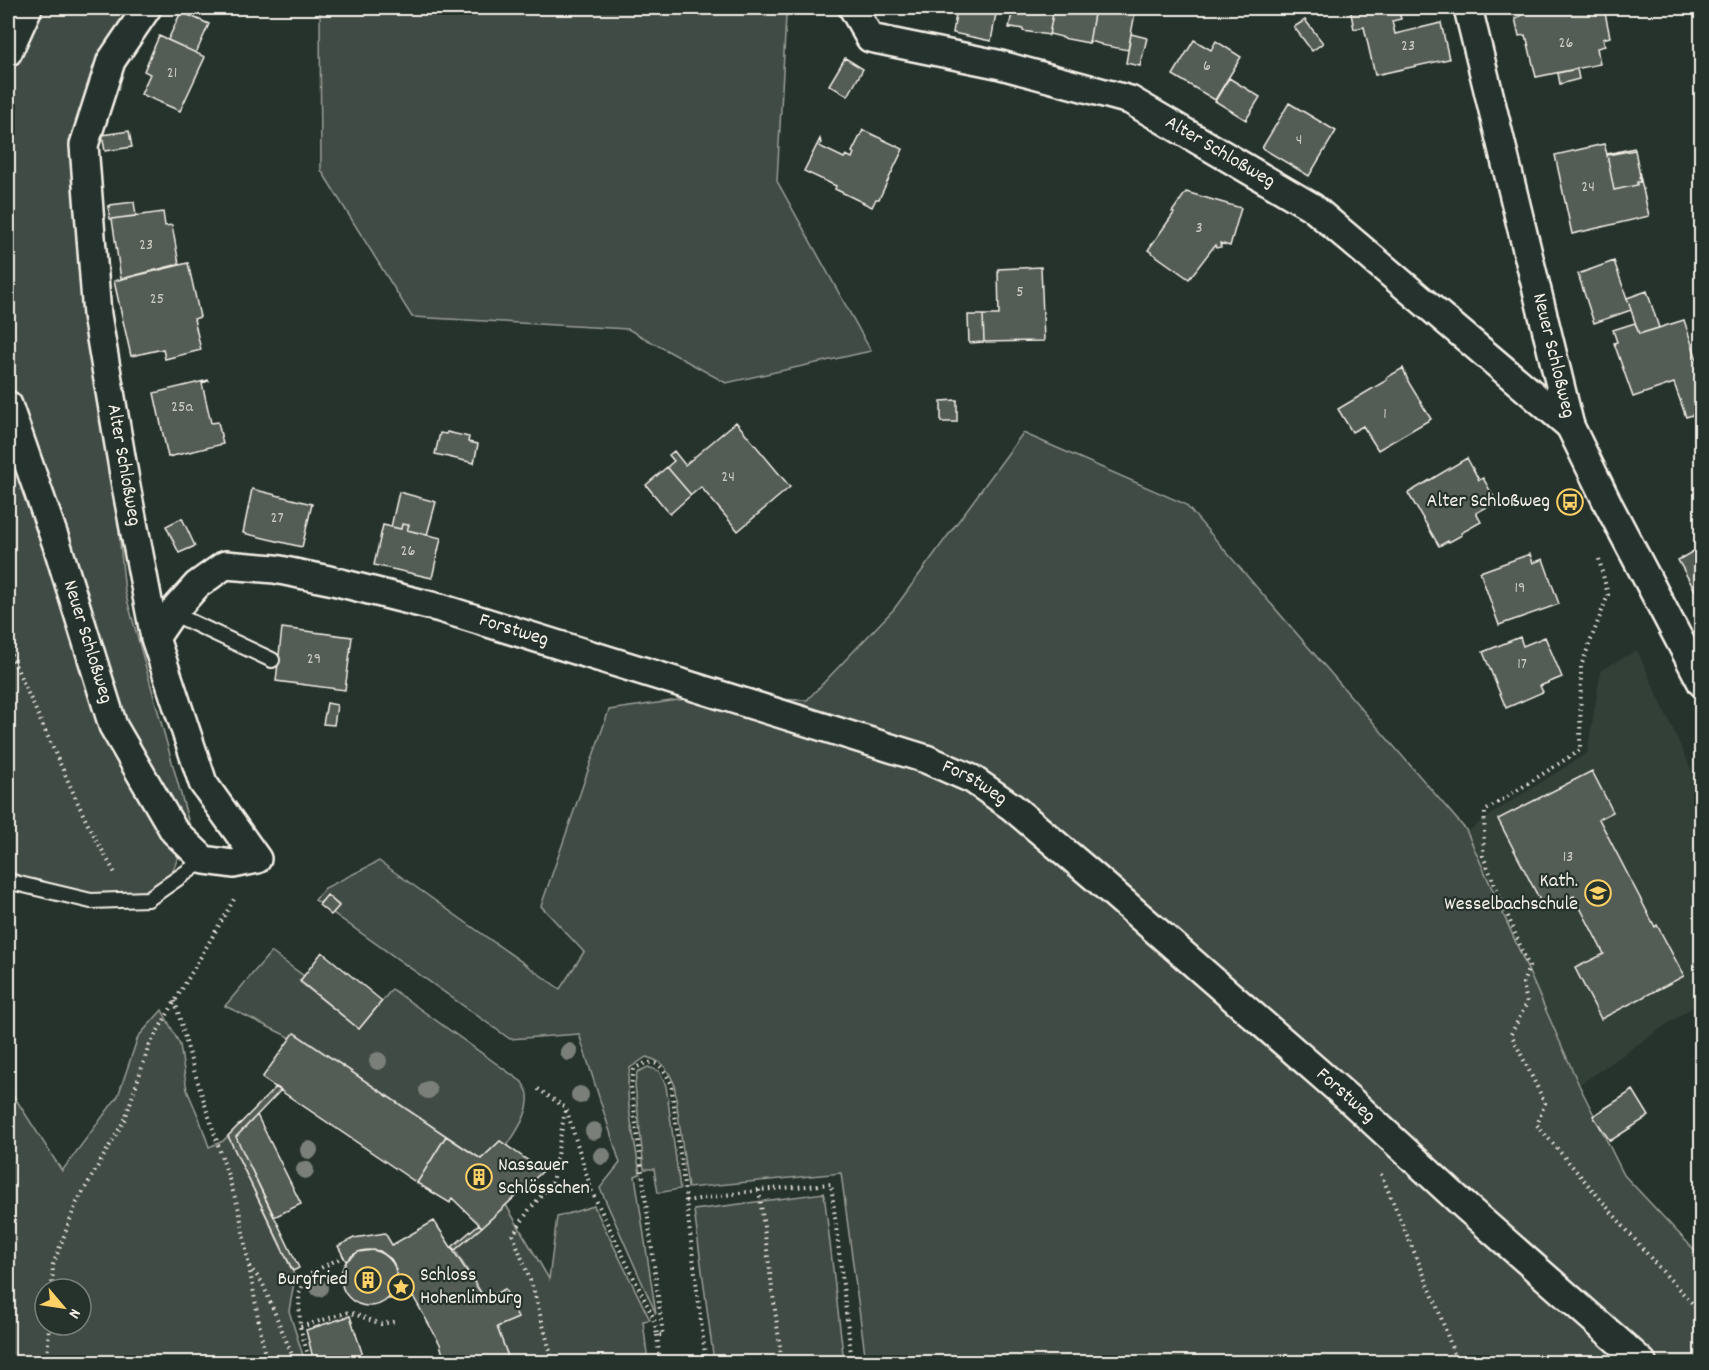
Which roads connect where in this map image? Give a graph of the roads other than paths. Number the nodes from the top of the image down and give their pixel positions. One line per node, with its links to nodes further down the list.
1 (28, 8): 5 (street)
2 (147, 8): 9 (street, Alter Schloßweg)
3 (853, 8): 7 (street, Alter Schloßweg)
4 (1468, 8): 7 (street, Neuer Schloßweg)
5 (8, 52)
6 (8, 405): 13 (street, Neuer Schloßweg)
7 (1570, 426): 10 (street, Neuer Schloßweg)
8 (172, 613): 9 (street, Forstweg); 11 (lane); 15 (street, Forstweg)
9 (155, 638): 13 (street, Alter Schloßweg)
10 (1694, 648): 12 (street, Neuer Schloßweg)
11 (272, 660)
12 (1701, 683)
13 (204, 860): 14 (lane)
14 (8, 880)
15 (1642, 1362)

